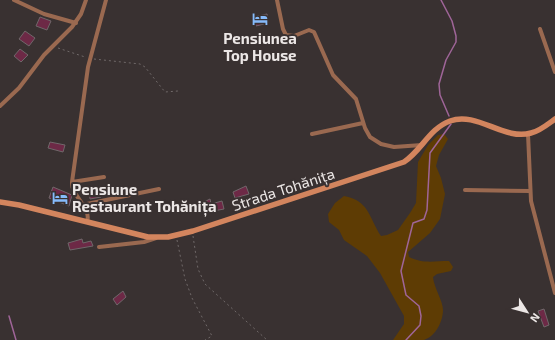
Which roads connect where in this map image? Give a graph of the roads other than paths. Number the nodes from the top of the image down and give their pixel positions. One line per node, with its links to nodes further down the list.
1 (14, 0): 5 (street)
2 (86, 0): 5 (street)
3 (106, 0): 15 (street)
4 (277, 0): 10 (street)
5 (76, 23): 8 (street)
6 (540, 29): 7 (street)
7 (555, 72)
8 (0, 106)
9 (555, 119): 12 (main road)
10 (363, 123): 11 (street); 13 (street)
11 (312, 134)
12 (528, 134): 13 (main road, Strada Tohănița); 18 (street)
13 (422, 145): 22 (main road, Strada Tohănița)
14 (104, 177): 15 (street)
15 (72, 182): 20 (street)
16 (159, 189): 20 (street)
17 (465, 190): 18 (street)
18 (530, 191): 24 (street)
19 (0, 202): 21 (main road, Strada Tohănița)
20 (82, 205): 21 (street)
21 (88, 222): 22 (main road, Strada Tohănița)
22 (156, 238): 23 (street)
23 (99, 247)
24 (555, 293)

